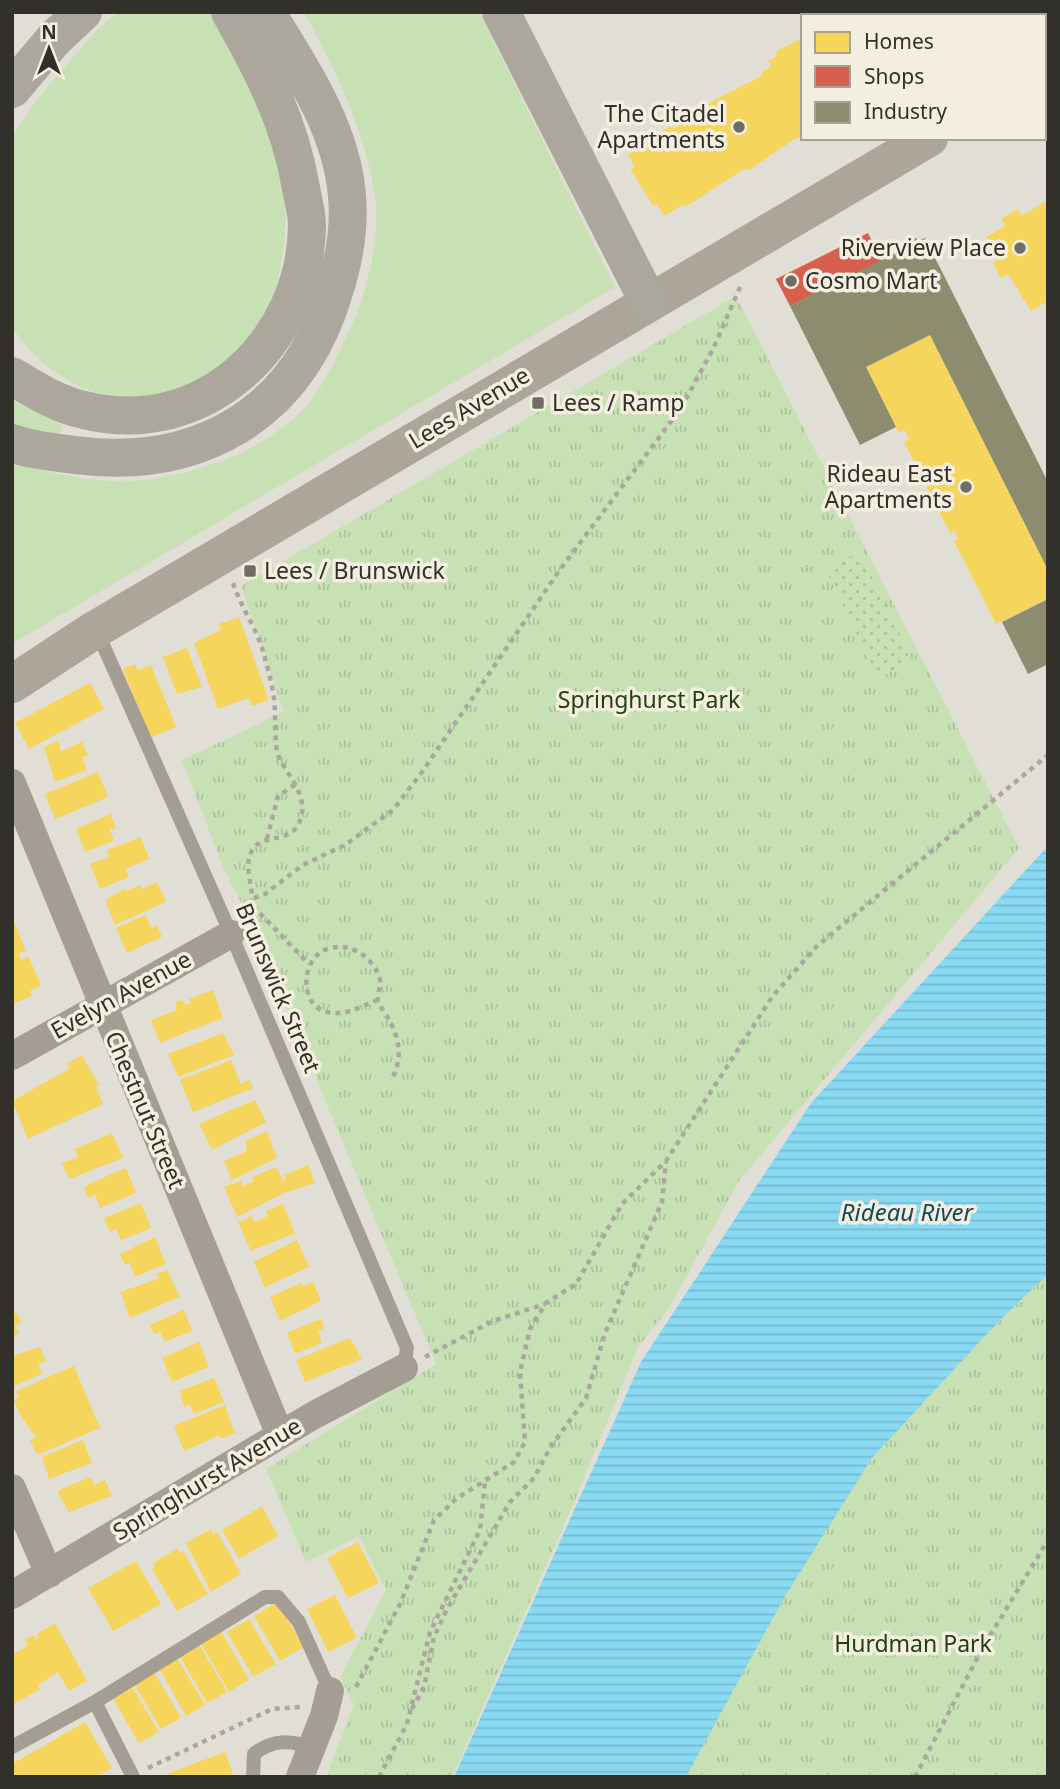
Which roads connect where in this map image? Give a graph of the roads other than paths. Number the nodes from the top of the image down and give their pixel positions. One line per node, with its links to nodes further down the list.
1 (83, 12): 5 (highway)
2 (230, 12): 8 (highway)
3 (266, 12): 9 (highway)
4 (501, 12): 7 (highway)
5 (12, 89)
6 (926, 140): 7 (main road, Lees Avenue)
7 (648, 301): 10 (main road, Lees Avenue)
8 (12, 376)
9 (12, 443)
10 (96, 629): 11 (main road, Lees Avenue); 13 (lane, Brunswick Street)
11 (12, 684)
12 (12, 783): 14 (street, Chestnut Street)
13 (231, 934): 14 (street, Evelyn Avenue); 16 (lane, Brunswick Street)
14 (101, 1005): 15 (street, Evelyn Avenue); 17 (street, Chestnut Street)
15 (12, 1056)
16 (404, 1368): 17 (street, Springhurst Avenue)
17 (280, 1435): 19 (street, Springhurst Avenue)
18 (12, 1488): 19 (street)
19 (49, 1574): 20 (street, Springhurst Avenue)
20 (12, 1595)
21 (95, 1702): 22 (lane); 23 (lane); 25 (lane)
22 (327, 1703): 24 (street)
23 (12, 1747)
24 (312, 1748): 26 (lane); 27 (street)
25 (133, 1776)
26 (253, 1777)
27 (300, 1777)

